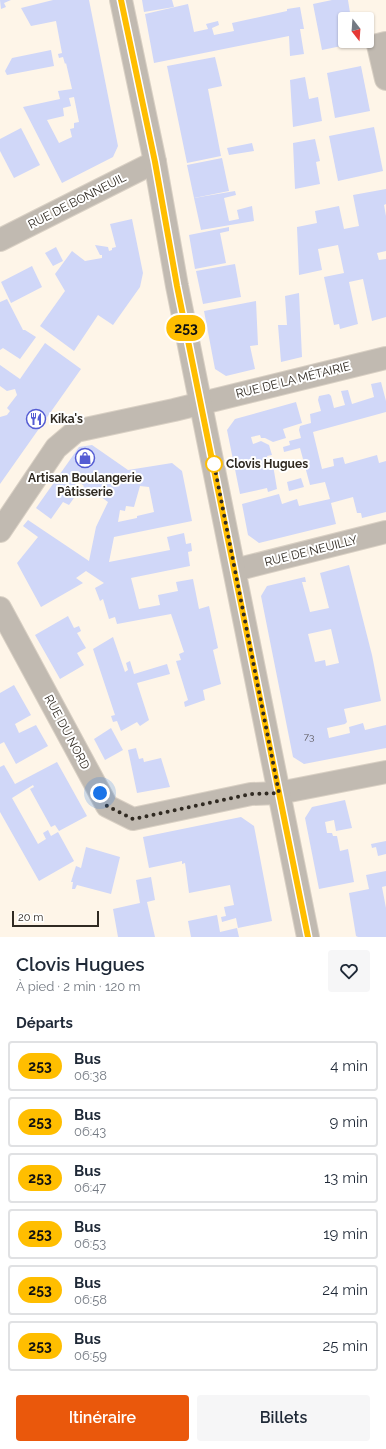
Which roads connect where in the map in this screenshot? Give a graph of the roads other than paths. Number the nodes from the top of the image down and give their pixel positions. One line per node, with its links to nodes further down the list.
1 (121, 0): 4 (street)
2 (386, 43): 3 (street)
3 (386, 79)
4 (155, 162): 5 (street, RUE DE BONNEUIL); 7 (street)
5 (0, 240)
6 (386, 358): 7 (street, RUE DE LA MÉTAIRIE)
7 (201, 403): 8 (street, RUE DE LA MÉTAIRIE); 10 (street)
8 (0, 532)
9 (386, 532): 10 (street, RUE DE NEUILLY)
10 (235, 570): 13 (street)
11 (0, 608): 13 (street, RUE DU NORD)
12 (386, 772): 13 (street, RUE DU NORD)
13 (279, 793): 14 (street)
14 (308, 937)

